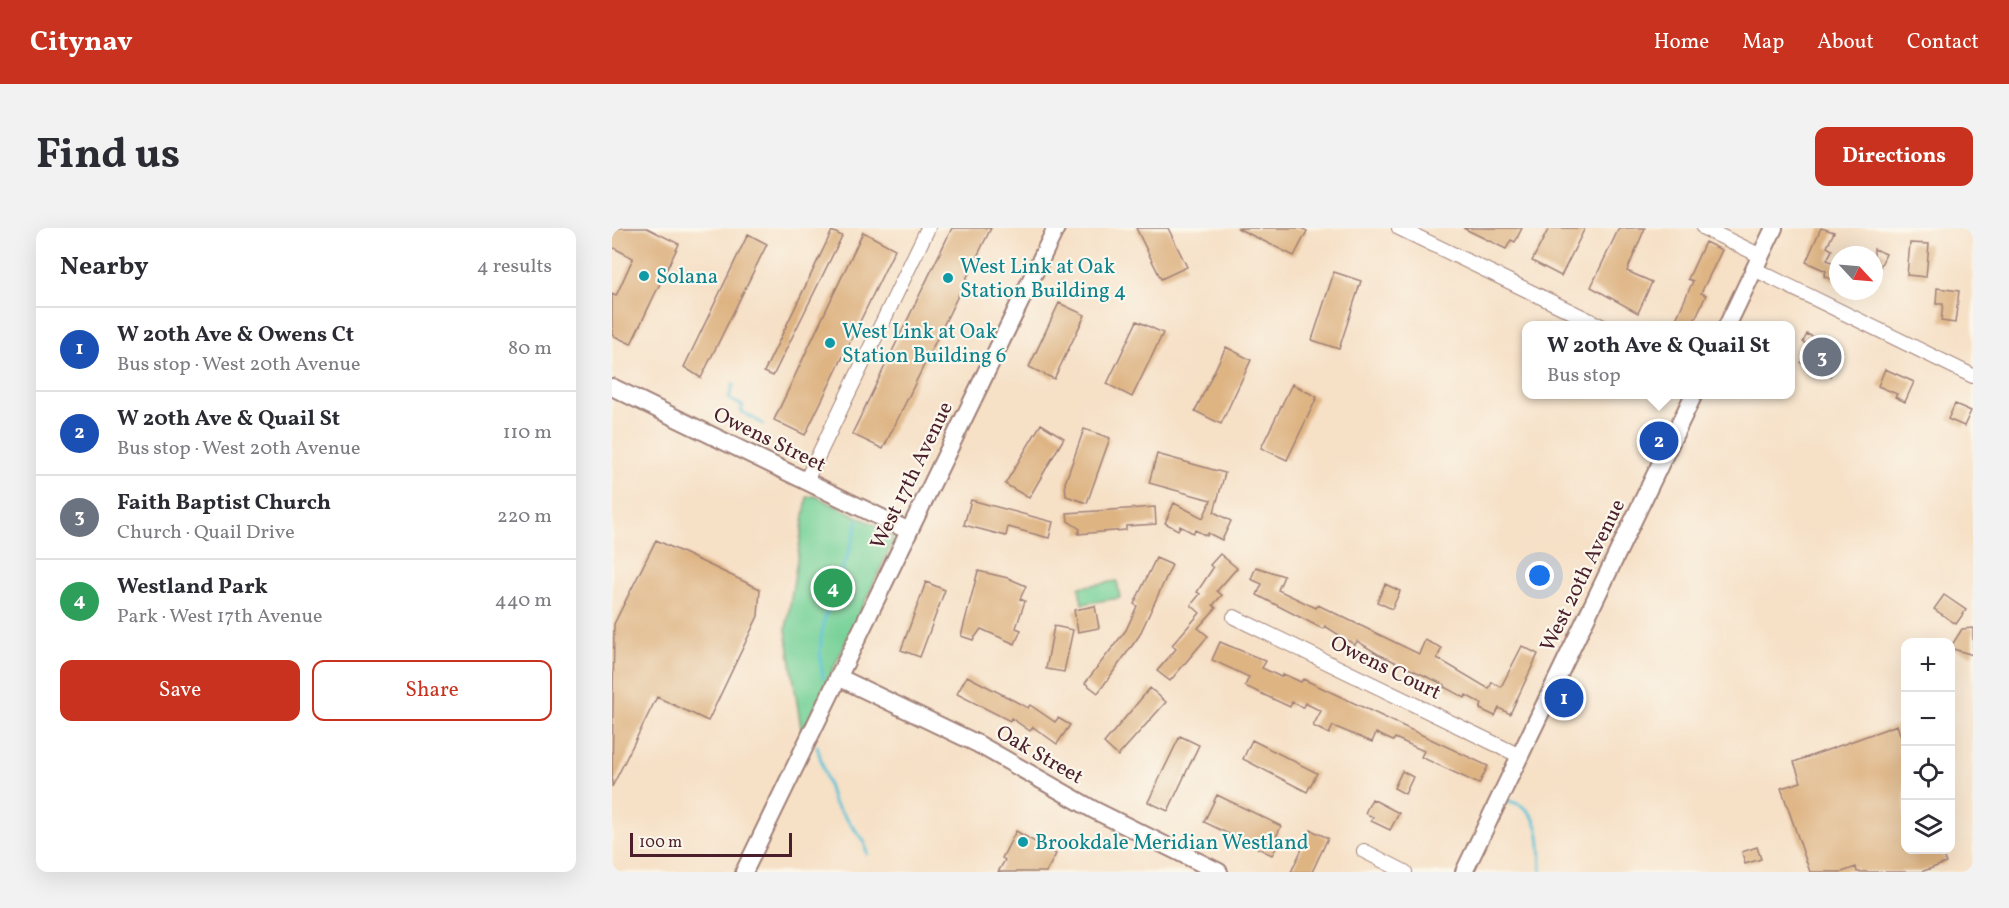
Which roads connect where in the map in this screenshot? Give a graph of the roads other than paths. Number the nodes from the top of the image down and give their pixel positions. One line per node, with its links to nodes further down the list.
1 (928, 228): 13 (street)
2 (1056, 228): 14 (street, West 17th Avenue)
3 (1399, 228): 6 (street)
4 (1704, 228): 7 (street)
5 (1774, 228): 7 (street)
6 (1415, 231): 8 (street)
7 (1757, 262): 9 (street); 10 (street)
8 (1591, 321)
9 (1729, 321)
10 (1973, 376)
11 (612, 387): 13 (street, Owens Street)
12 (1692, 399): 17 (street, West 20th Avenue)
13 (806, 481): 14 (street, Owens Street)
14 (909, 531): 16 (street, West 17th Avenue)
15 (1234, 617): 17 (street, Owens Court)
16 (838, 677): 19 (street, West 17th Avenue); 20 (street, Oak Street)
17 (1520, 756): 22 (street, West 20th Avenue)
18 (1364, 851): 21 (street)
19 (744, 872)
20 (1219, 872)
21 (1405, 872)
22 (1464, 872)

